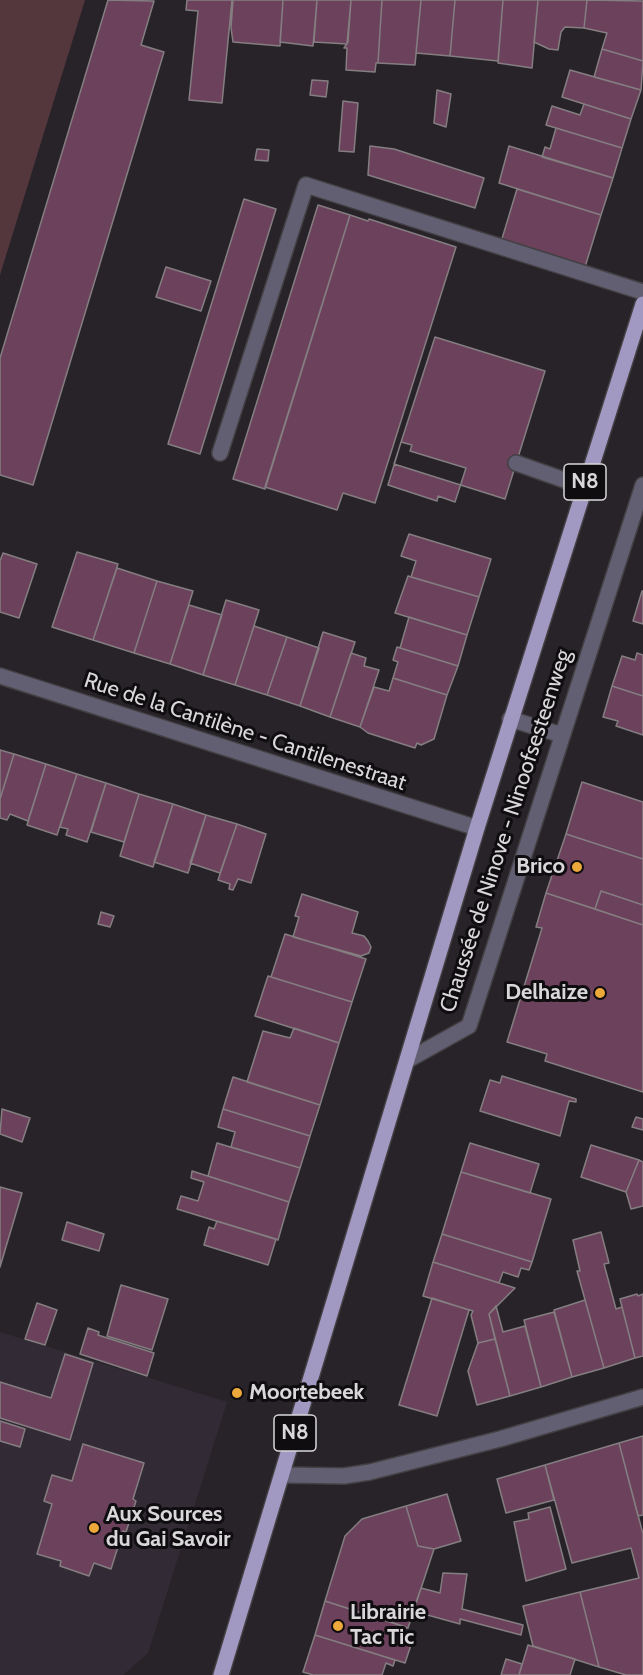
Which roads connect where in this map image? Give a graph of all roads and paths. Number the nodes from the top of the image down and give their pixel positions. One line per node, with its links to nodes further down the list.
1 (643, 292): 3 (street)
2 (643, 304): 6 (main road, N8)
3 (220, 453)
4 (516, 463): 6 (street)
5 (643, 485): 9 (street, Chaussée de Ninove - Ninoofsesteenweg)
6 (584, 486): 8 (main road, N8)
7 (0, 676): 10 (street, Rue de la Cantilène - Cantilenestraat)
8 (510, 719): 9 (street); 10 (main road, N8)
9 (562, 735): 11 (street, Chaussée de Ninove - Ninoofsesteenweg)
10 (477, 828): 11 (main road, Chaussée de Ninove - Ninoofsesteenweg / N8)
11 (408, 1060): 13 (main road, Chaussée de Ninove - Ninoofsesteenweg / N8)
12 (643, 1397): 13 (street)
13 (283, 1475): 14 (main road, Chaussée de Ninove - Ninoofsesteenweg / N8)
14 (221, 1675)

